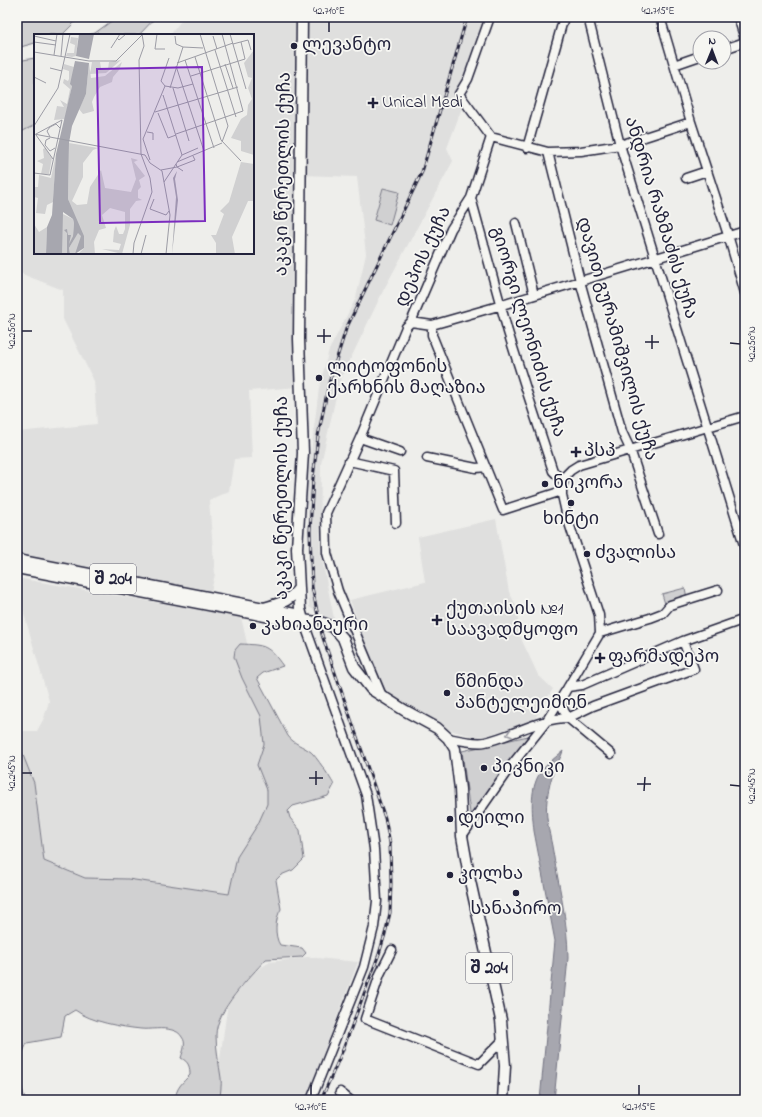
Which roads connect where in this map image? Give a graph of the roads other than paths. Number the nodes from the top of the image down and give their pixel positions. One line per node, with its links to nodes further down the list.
1 (302, 17): 44 (main road, აკაკი წერეთლის ქუჩა)
2 (490, 17): 12 (street)
3 (564, 17): 14 (street)
4 (588, 17): 13 (street, ანდრია რაზმაძის ქუჩა)
5 (660, 17): 10 (street)
6 (738, 17): 7 (street)
7 (745, 40): 8 (street)
8 (732, 46)
9 (692, 59): 10 (street)
10 (674, 65): 11 (street)
11 (691, 122): 13 (street); 16 (street)
12 (491, 137): 14 (street); 18 (street, დეპოს ქუჩა)
13 (620, 145): 15 (street); 22 (street, ანდრია რაზმაძის ქუჩა)
14 (527, 148): 15 (street)
15 (548, 152): 23 (street, დავით გურამიშვილის ქუჩა)
16 (707, 171): 17 (street); 21 (street)
17 (686, 178)
18 (471, 198): 26 (street, გიორგი ლეონიძის ქუჩა); 27 (street, დეპოს ქუჩა)
19 (516, 223): 25 (street)
20 (745, 230): 21 (street)
21 (728, 235): 22 (street); 24 (street)
22 (656, 258): 23 (street); 30 (street, ანდრია რაზმაძის ქუჩა)
23 (580, 281): 25 (street); 32 (street, დავით გურამიშვილის ქუჩა)
24 (745, 293)
25 (534, 295): 26 (street)
26 (502, 305): 28 (street); 37 (street, გიორგი ლეონიძის ქუჩა)
27 (411, 322): 28 (street); 31 (street, დეპოს ქუჩა)
28 (432, 325): 36 (street)
29 (745, 416): 30 (street)
30 (707, 427): 32 (street); 41 (street, ანდრია რაზმაძის ქუჩა)
31 (360, 438): 33 (street); 35 (street, დეპოს ქუჩა)
32 (630, 449): 37 (street); 40 (street, დავით გურამიშვილის ქუჩა)
33 (400, 452)
34 (426, 458): 36 (street)
35 (349, 461): 39 (street); 53 (street, დეპოს ქუჩა)
36 (486, 467): 38 (street)
37 (563, 481): 38 (street)
38 (562, 491): 50 (street)
39 (396, 523)
40 (658, 534)
41 (745, 548)
42 (17, 560): 46 (main road, შ 204)
43 (17, 568): 46 (main road, შ 204)
44 (299, 588): 47 (main road); 49 (main road, აკაკი წერეთლის ქუჩა)
45 (718, 590): 50 (street)
46 (208, 602): 47 (main road, შ 204); 49 (main road, შ 204)
47 (264, 608): 49 (main road, შ 204)
48 (745, 619): 51 (street)
49 (303, 620): 53 (main road, შ 204); 63 (street, აკაკი წერეთლის ქუჩა)
50 (600, 633): 52 (street)
51 (683, 641): 52 (street); 55 (street)
52 (568, 687): 54 (street)
53 (382, 696): 57 (main road, შ 204)
54 (559, 701): 55 (street); 56 (street)
55 (568, 718): 56 (street); 58 (street)
56 (546, 722): 57 (street, one-way to 57); 59 (street)
57 (448, 738): 59 (main road, შ 204)
58 (611, 754)
59 (462, 836): 61 (main road, შ 204)
60 (392, 950): 61 (street)
61 (503, 1040): 65 (main road, შ 204)
62 (340, 1092): 64 (street)
63 (311, 1100)
64 (350, 1100)
65 (503, 1100)

